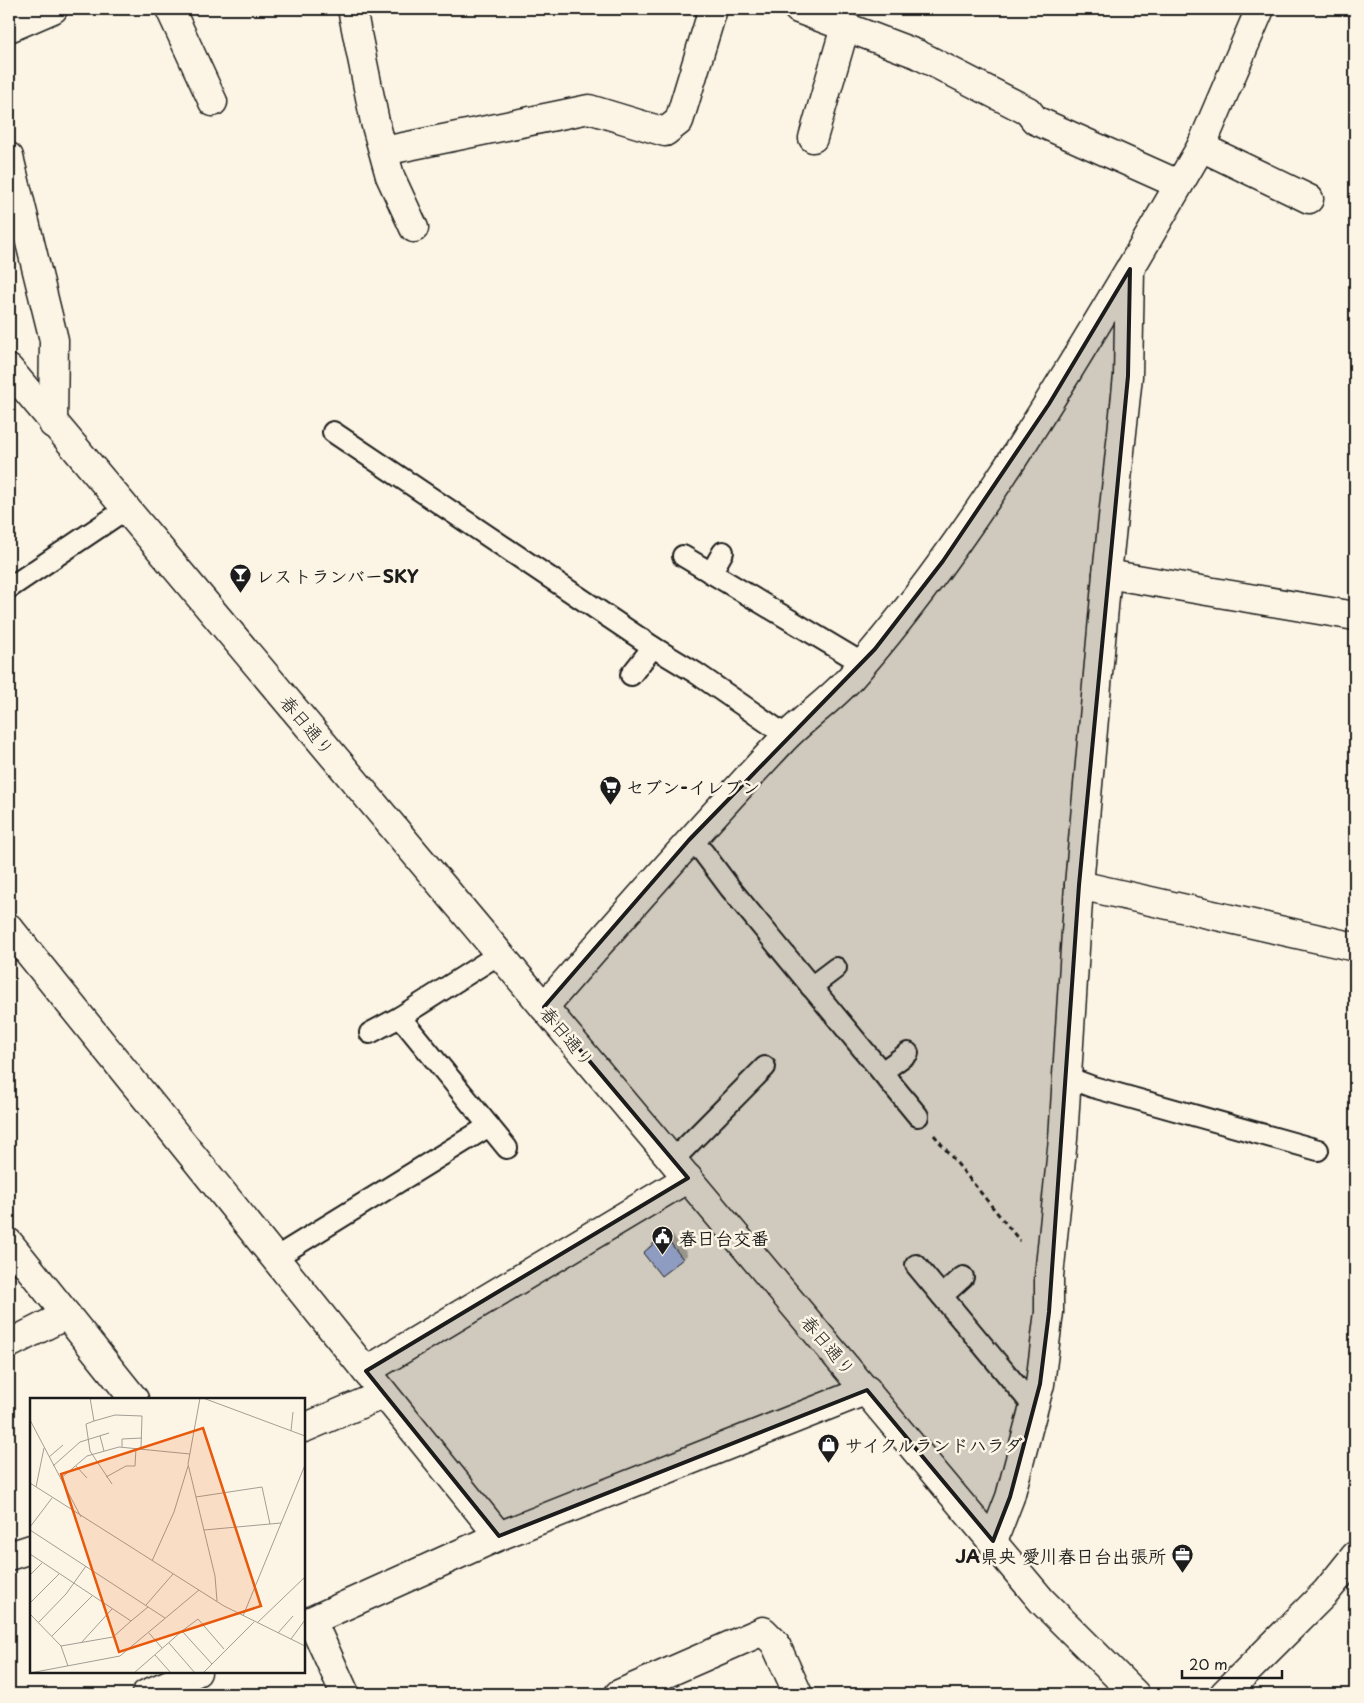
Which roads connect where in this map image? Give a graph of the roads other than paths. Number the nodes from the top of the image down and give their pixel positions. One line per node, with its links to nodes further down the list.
1 (53, 9): 8 (street)
2 (170, 9): 9 (street)
3 (352, 9): 12 (street)
4 (713, 9): 12 (street)
5 (798, 9): 7 (street)
6 (1260, 9): 11 (street)
7 (845, 27): 10 (street); 14 (street)
8 (9, 28)
9 (213, 102)
10 (813, 138)
11 (1201, 147): 14 (street); 15 (street)
12 (384, 151): 16 (street)
13 (9, 157): 19 (street)
14 (1178, 184): 17 (street)
15 (1309, 200)
16 (414, 228)
17 (1130, 269): 25 (street); 29 (street)
18 (9, 369): 19 (street, 春日通り)
19 (52, 424): 21 (street, 春日通り)
20 (334, 432): 28 (lane)
21 (126, 509): 26 (lane); 36 (street, 春日通り)
22 (723, 552): 24 (lane)
23 (683, 556): 24 (lane)
24 (711, 573): 29 (lane)
25 (1106, 574): 27 (street); 33 (street)
26 (9, 588)
27 (1355, 616)
28 (653, 647): 30 (lane); 31 (lane)
29 (862, 662): 31 (street)
30 (631, 675)
31 (787, 736): 32 (street)
32 (689, 840): 38 (lane); 39 (street)
33 (1079, 885): 35 (street); 45 (street)
34 (9, 928): 52 (street)
35 (1355, 947)
36 (499, 954): 39 (street, 春日通り); 40 (lane)
37 (836, 968): 38 (lane)
38 (811, 987): 44 (lane)
39 (544, 1007): 50 (street, 春日通り)
40 (400, 1017): 41 (lane); 47 (lane)
41 (370, 1034)
42 (908, 1053): 44 (lane)
43 (764, 1068): 50 (lane)
44 (882, 1072): 46 (lane)
45 (1066, 1077): 49 (lane); 62 (street)
46 (918, 1116)
47 (489, 1126): 48 (lane); 52 (lane)
48 (507, 1148)
49 (1318, 1150)
50 (680, 1170): 58 (street); 59 (street, 春日通り)
51 (9, 1243): 56 (street)
52 (275, 1258): 58 (street)
53 (916, 1265): 55 (lane)
54 (963, 1277): 55 (lane)
55 (942, 1296): 62 (lane)
56 (66, 1315): 57 (street); 61 (street)
57 (9, 1344)
58 (366, 1371): 60 (street)
59 (867, 1390): 64 (street); 65 (street, 春日通り)
60 (384, 1394): 63 (street); 64 (street)
61 (133, 1398)
62 (1034, 1407): 65 (street)
63 (305, 1428)
64 (498, 1536): 69 (street)
65 (993, 1541): 75 (street, 春日通り)
66 (30, 1549): 67 (street)
67 (9, 1556)
68 (1355, 1556): 76 (street)
69 (308, 1623): 72 (street)
70 (195, 1673): 71 (street)
71 (146, 1694)
72 (344, 1694)
73 (619, 1694): 74 (street)
74 (798, 1694)
75 (1135, 1694)
76 (1224, 1694)

